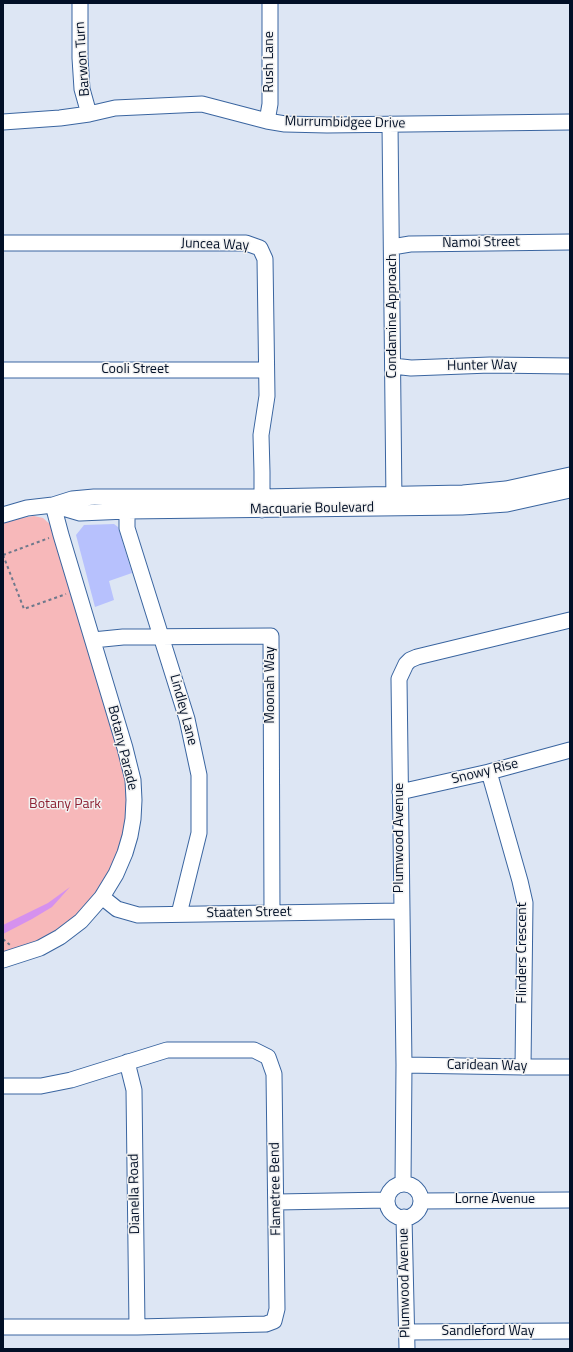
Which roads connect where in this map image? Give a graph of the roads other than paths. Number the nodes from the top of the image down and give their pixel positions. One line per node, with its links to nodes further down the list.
1 (80, 3): 3 (street, Barwon Turn)
2 (270, 3): 4 (street, Rush Lane)
3 (89, 114): 4 (street, Murrumbidgee Drive); 5 (street, Murrumbidgee Drive)
4 (267, 121): 7 (street, Murrumbidgee Drive)
5 (3, 122)
6 (570, 122): 7 (street, Murrumbidgee Drive)
7 (390, 124): 10 (street, Condamine Approach)
8 (570, 242): 10 (street, Namoi Street)
9 (3, 243): 14 (street, Juncea Way)
10 (392, 247): 11 (street, Condamine Approach)
11 (393, 366): 12 (street, Hunter Way); 17 (street, Condamine Approach)
12 (570, 366)
13 (3, 370): 14 (street, Cooli Street)
14 (266, 370): 18 (street, Juncea Way)
15 (570, 475): 17 (street, Macquarie Boulevard)
16 (570, 490): 17 (street, Macquarie Boulevard)
17 (394, 501): 18 (street, Macquarie Boulevard)
18 (262, 503): 19 (street, Macquarie Boulevard); 20 (street, Macquarie Boulevard)
19 (53, 505): 20 (street, Macquarie Boulevard); 21 (street, Macquarie Boulevard); 24 (street, Botany Parade)
20 (126, 511): 23 (street, Lindley Lane)
21 (3, 515)
22 (570, 620): 27 (street, Plumwood Avenue)
23 (162, 637): 24 (street, Moonah Way); 30 (street, Moonah Way); 31 (street, Lindley Lane)
24 (93, 640): 28 (street, Botany Parade)
25 (570, 750): 26 (street, Snowy Rise)
26 (489, 772): 27 (street, Snowy Rise); 35 (street, Flinders Crescent)
27 (400, 792): 29 (street, Plumwood Avenue)
28 (102, 897): 31 (street, Staaten Street); 32 (street, Botany Parade)
29 (401, 911): 30 (street, Staaten Street); 34 (street, Plumwood Avenue)
30 (272, 913): 31 (street, Staaten Street)
31 (179, 914)
32 (3, 960)
33 (127, 1062): 37 (street, Flametree Bend); 42 (street, Flametree Bend); 45 (street, Dianella Road)
34 (404, 1065): 35 (street, Caridean Way); 38 (street, Plumwood Avenue)
35 (524, 1067): 36 (street, Caridean Way)
36 (570, 1067)
37 (3, 1086)
38 (403, 1184): 39 (street); 41 (street)
39 (387, 1200): 42 (street); 43 (street)
40 (570, 1200): 41 (street, Lorne Avenue)
41 (421, 1201): 43 (street)
42 (276, 1202): 45 (street, Flametree Bend)
43 (404, 1217): 47 (street, Plumwood Avenue)
44 (3, 1327): 45 (street, Flametree Bend)
45 (137, 1327)
46 (570, 1331): 47 (street, Sandleford Way)
47 (407, 1332): 48 (street, Plumwood Avenue)
48 (407, 1349)

